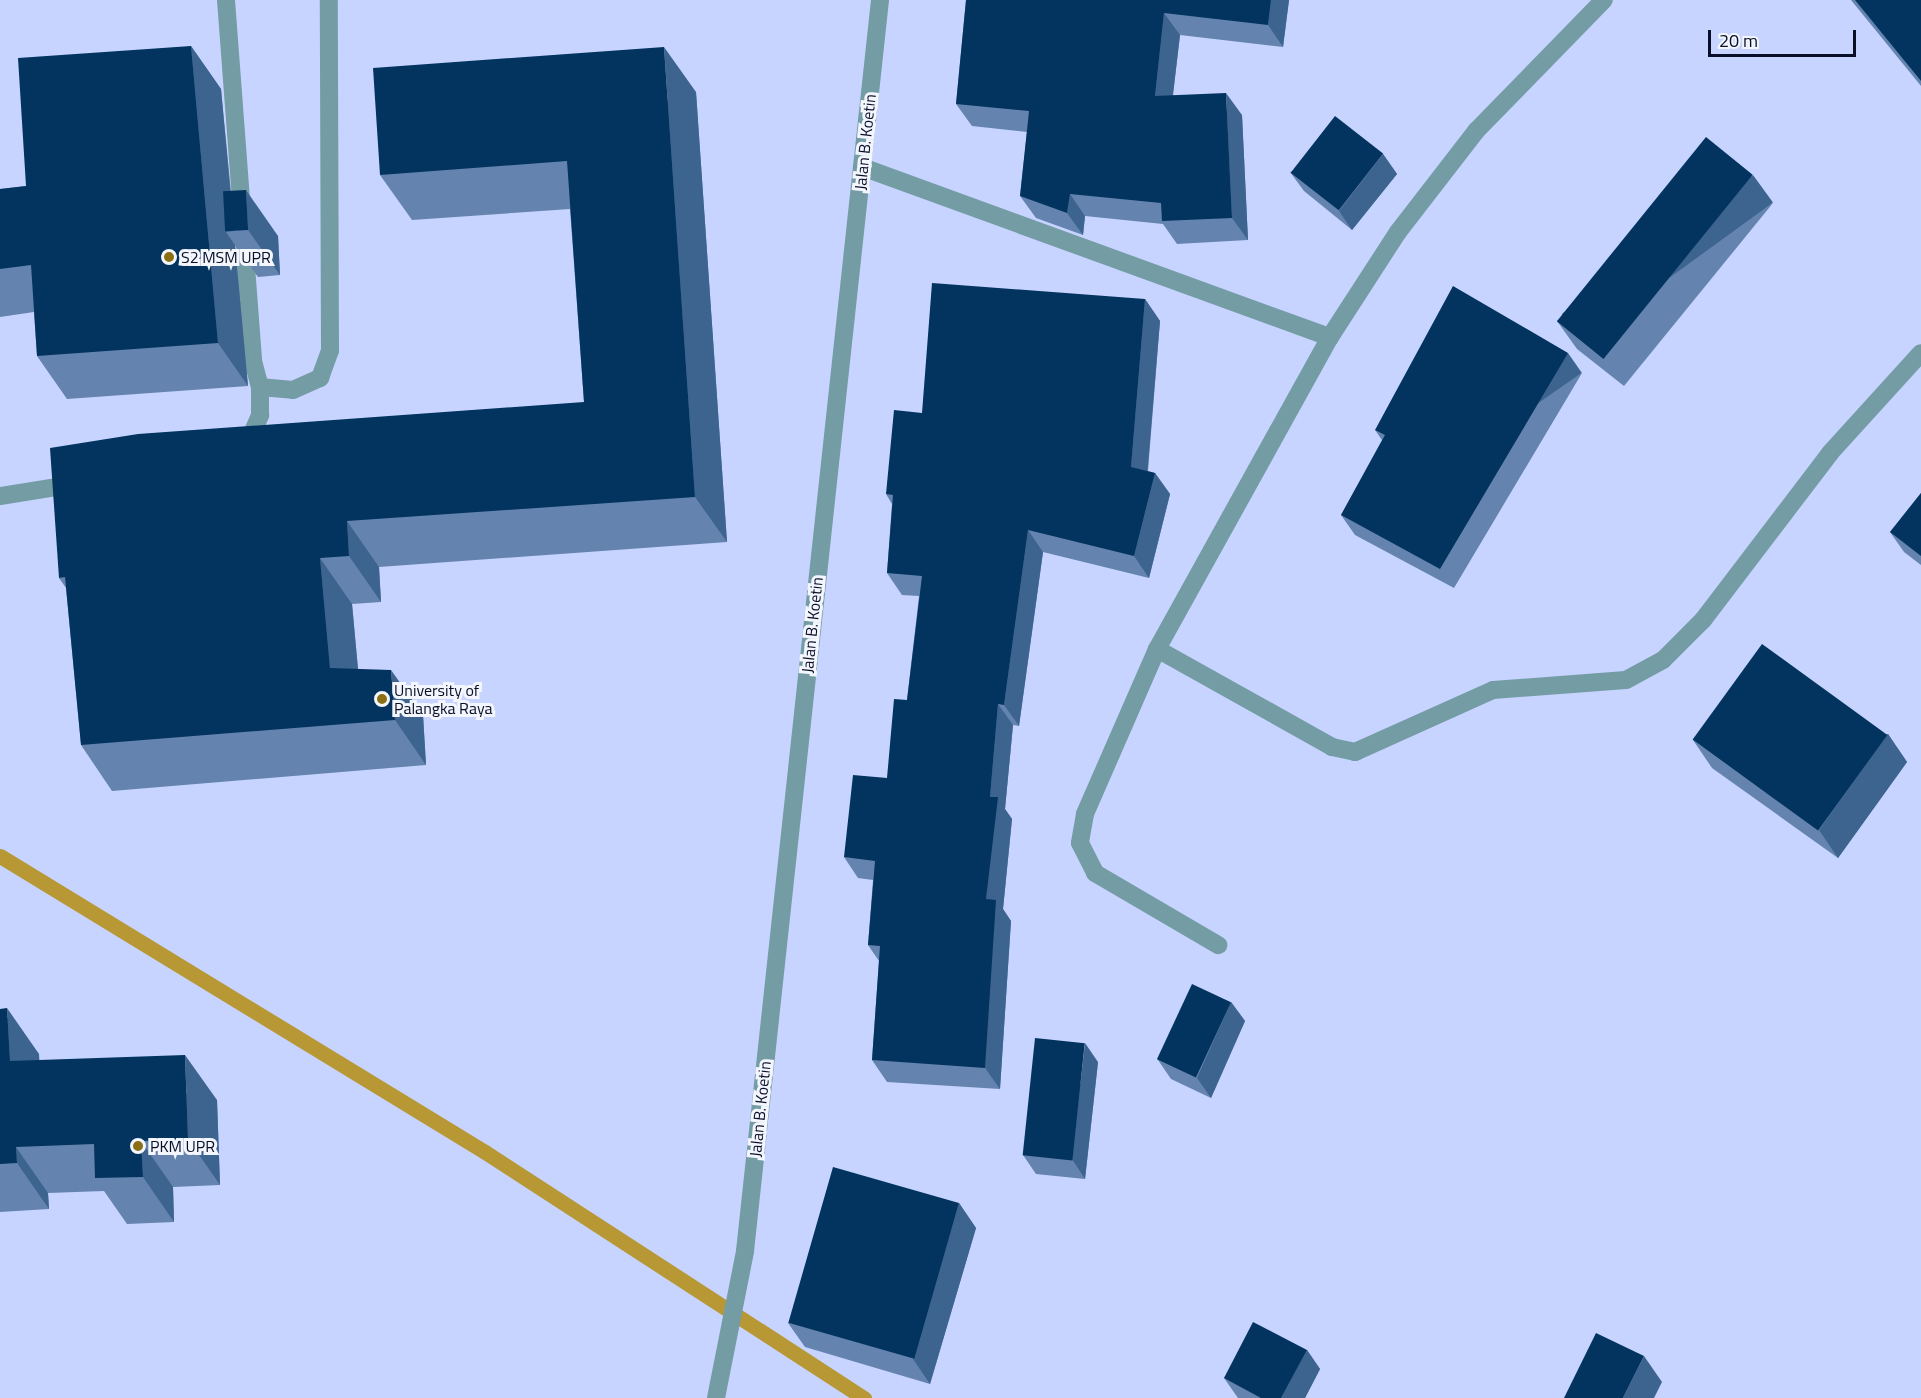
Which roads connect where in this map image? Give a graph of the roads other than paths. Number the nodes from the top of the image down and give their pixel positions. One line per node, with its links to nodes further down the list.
1 (226, 0): 8 (street)
2 (329, 0): 8 (street)
3 (880, 0): 5 (street, Jalan B. Koetin)
4 (1604, 0): 6 (street)
5 (862, 167): 6 (street); 14 (street, Jalan B. Koetin)
6 (1330, 337): 12 (street)
7 (1921, 353): 12 (street)
8 (260, 387): 9 (street)
9 (226, 456)
10 (92, 481): 11 (street)
11 (0, 496)
12 (1157, 649): 13 (street)
13 (1218, 945)
14 (716, 1398)

